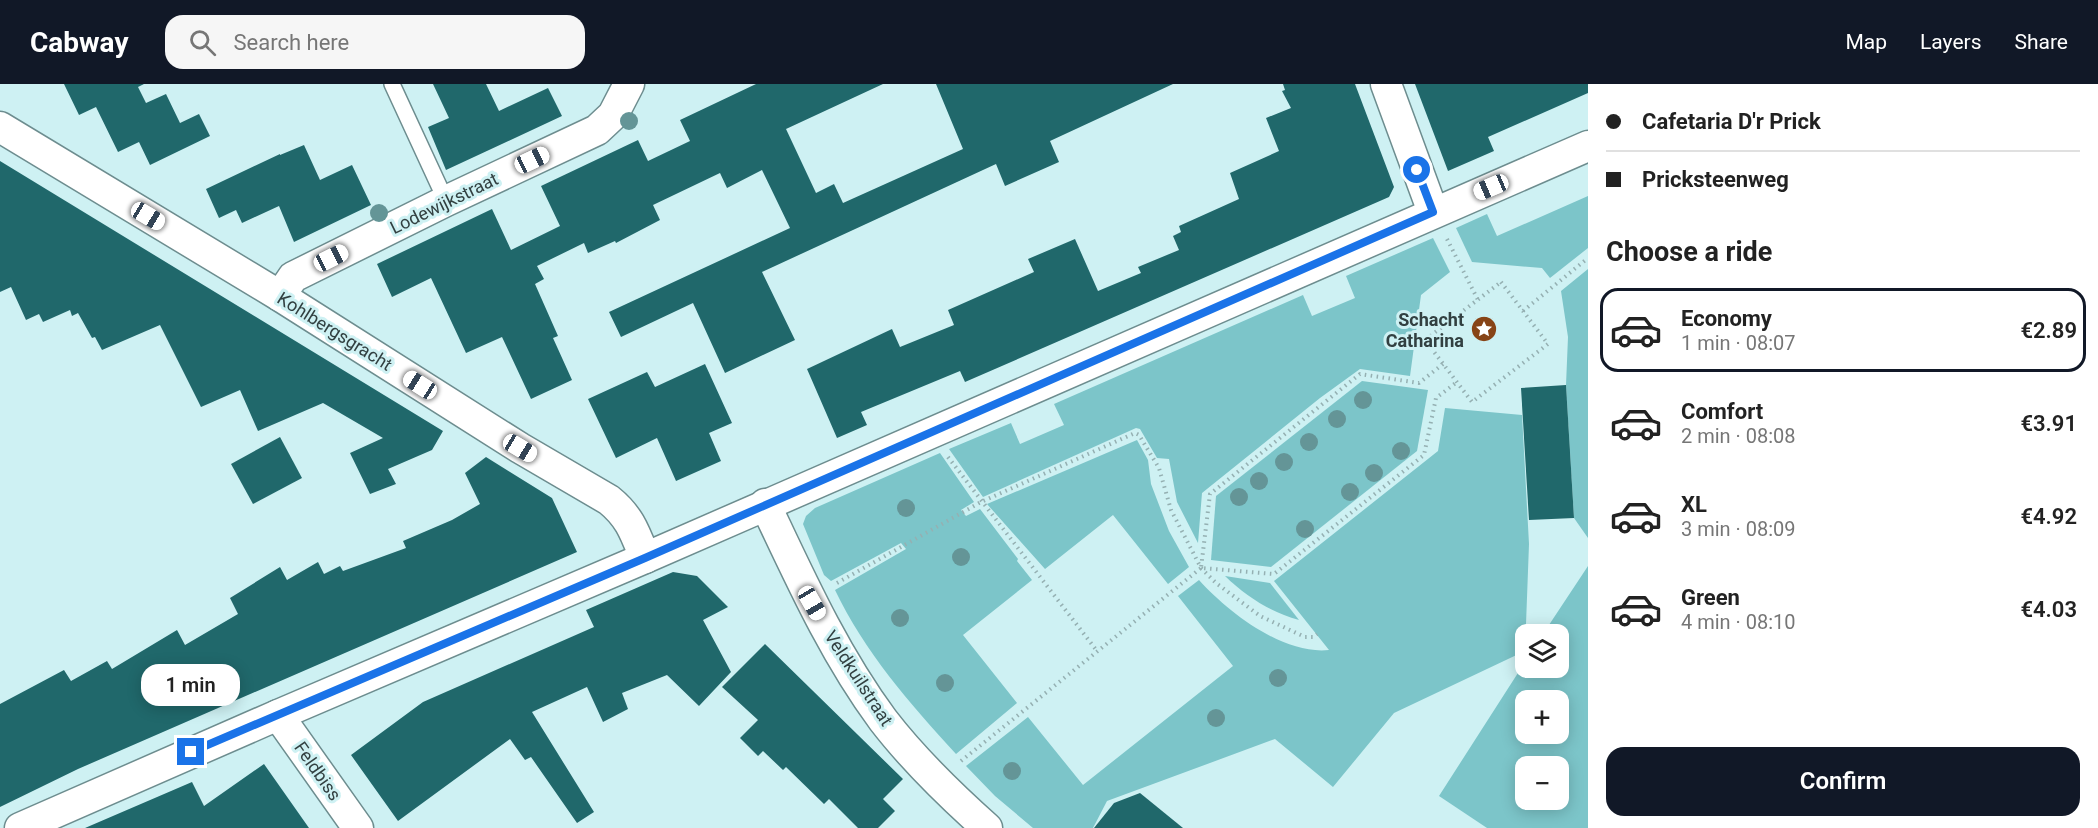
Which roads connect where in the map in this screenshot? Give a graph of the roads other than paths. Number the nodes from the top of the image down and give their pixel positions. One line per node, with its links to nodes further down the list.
1 (392, 84): 6 (lane)
2 (630, 84): 6 (street, Lodewijkstraat)
3 (1386, 84): 7 (street)
4 (0, 127): 8 (street, Kohlbergsgracht)
5 (1588, 146): 7 (street)
6 (446, 201): 8 (street, Lodewijkstraat)
7 (1433, 212): 9 (street)
8 (280, 296): 10 (street, Kohlbergsgracht)
9 (765, 504): 10 (street); 14 (street, Veldkuilstraat)
10 (645, 558): 11 (street)
11 (278, 715): 12 (street); 13 (street, Feldbiss)
12 (20, 828)
13 (358, 828)
14 (987, 828)

